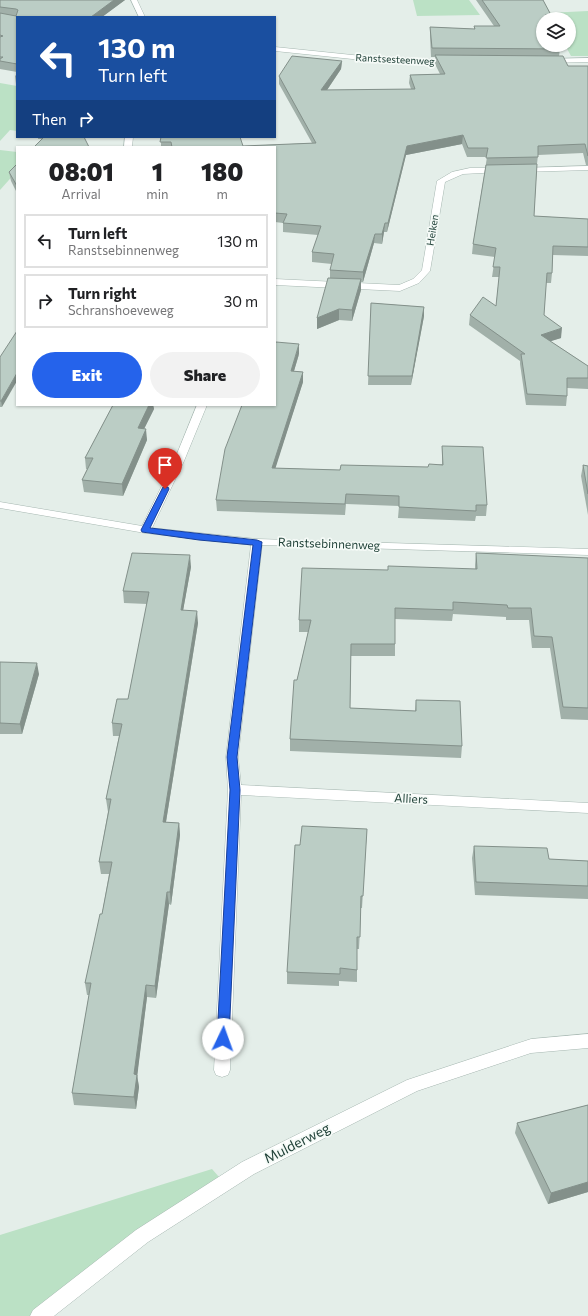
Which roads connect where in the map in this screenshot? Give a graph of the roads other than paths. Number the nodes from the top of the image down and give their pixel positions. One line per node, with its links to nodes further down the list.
1 (134, 0): 2 (street)
2 (142, 16)
3 (276, 49): 6 (street, Ranstsesteenweg)
4 (588, 60): 5 (street)
5 (544, 61)
6 (460, 62)
7 (588, 168): 8 (street, Heiken)
8 (276, 282)
9 (202, 406): 11 (street)
10 (0, 505): 11 (street, Ranstsebinnenweg)
11 (145, 530): 12 (street, Ranstsebinnenweg)
12 (257, 542): 13 (street, Ranstsebinnenweg); 14 (street)
13 (588, 552)
14 (235, 790): 15 (street, Alliers); 17 (street)
15 (588, 808)
16 (588, 1041): 18 (street, Mulderweg)
17 (222, 1070)
18 (39, 1316)

